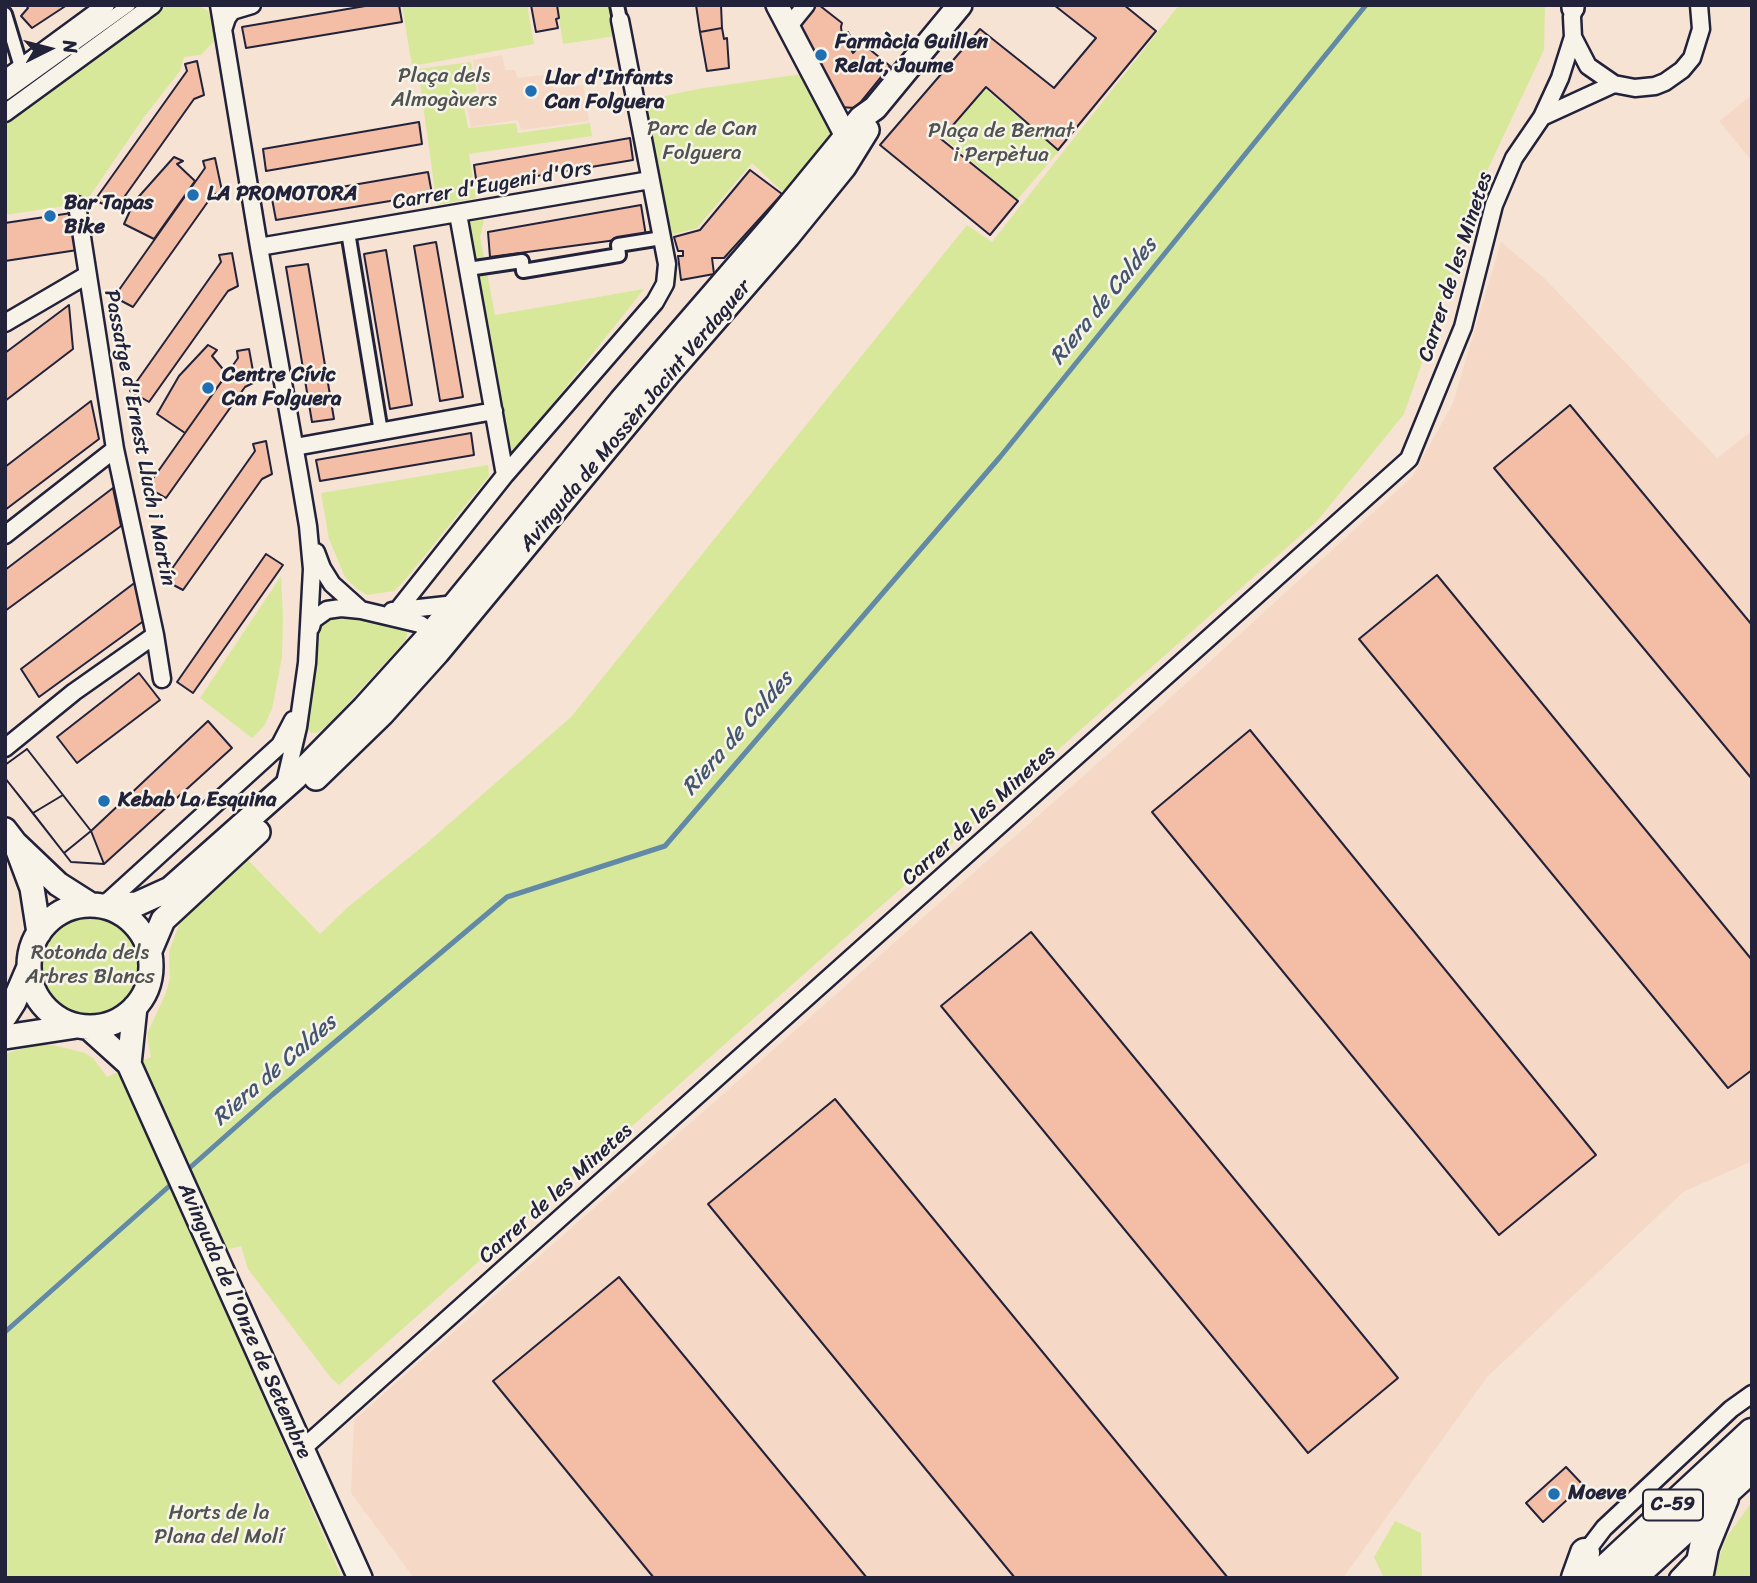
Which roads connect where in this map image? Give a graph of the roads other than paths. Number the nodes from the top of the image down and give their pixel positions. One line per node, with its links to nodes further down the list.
1 (106, 5): 17 (street)
2 (129, 5): 20 (street)
3 (153, 5): 22 (street)
4 (209, 5): 15 (street)
5 (219, 5): 15 (street)
6 (252, 5): 15 (street)
7 (778, 5): 14 (street)
8 (806, 5): 14 (street)
9 (960, 5): 21 (main road, Avinguda de Mossèn Jacint Verdaguer)
10 (1573, 6): 16 (street)
11 (1701, 8): 19 (street)
12 (5, 13): 17 (street)
13 (619, 13): 25 (street)
14 (789, 26): 24 (street)
15 (223, 33): 30 (street)
16 (1573, 37): 19 (street); 23 (street, Carrer de les Minetes)
17 (21, 67): 18 (street)
18 (5, 79)
19 (1614, 84): 23 (street)
20 (5, 94)
21 (874, 108): 24 (main road, Avinguda de Mossèn Jacint Verdaguer); 49 (main road, Avinguda de Mossèn Jacint Verdaguer)
22 (5, 113)
23 (1542, 117): 65 (street, Carrer de les Minetes)
24 (846, 136): 41 (main road, Avinguda de Mossèn Jacint Verdaguer)
25 (650, 180): 27 (street, Carrer d'Eugeni d'Ors); 29 (street)
26 (77, 205): 32 (street, Passatge d'Ernest Lluch i Martín)
27 (458, 214): 28 (street, Carrer d'Eugeni d'Ors); 31 (street)
28 (348, 232): 30 (street, Carrer d'Eugeni d'Ors); 35 (street)
29 (662, 238): 31 (street); 38 (street)
30 (258, 247): 36 (street)
31 (468, 269): 34 (street)
32 (87, 275): 33 (street); 37 (street, Passatge d'Ernest Lluch i Martín)
33 (5, 323)
34 (494, 411): 35 (street); 38 (street)
35 (381, 432): 36 (street)
36 (295, 447): 39 (street)
37 (115, 449): 40 (street); 46 (street, Passatge d'Ernest Lluch i Martín)
38 (505, 475): 42 (street)
39 (308, 526): 43 (street); 44 (street)
40 (5, 535)
41 (455, 604): 42 (street); 45 (main road, Avinguda de Mossèn Jacint Verdaguer)
42 (397, 611): 43 (street)
43 (366, 612): 44 (street); 45 (street)
44 (310, 631): 48 (street)
45 (428, 633): 49 (street, Avinguda de Mossèn Jacint Verdaguer); 52 (main road, Avinguda de Mossèn Jacint Verdaguer)
46 (155, 635): 47 (street, Passatge d'Ernest Lluch i Martín); 51 (street)
47 (162, 679)
48 (301, 698): 52 (street); 54 (street)
49 (382, 714): 50 (main road, Avinguda de Mossèn Jacint Verdaguer)
50 (351, 744): 52 (street, Avinguda de Mossèn Jacint Verdaguer); 56 (main road, Avinguda de Mossèn Jacint Verdaguer)
51 (5, 748)
52 (289, 783): 54 (main road, Avinguda de Mossèn Jacint Verdaguer)
53 (10, 837): 54 (main road); 55 (main road)
54 (97, 906): 55 (main road); 56 (main road)
55 (38, 933): 57 (main road)
56 (149, 953): 58 (main road)
57 (29, 967): 59 (main road); 60 (main road)
58 (135, 1007): 60 (main road); 62 (main road)
59 (5, 1016)
60 (83, 1027): 61 (main road); 62 (main road, Avinguda de l'Onze de Setembre)
61 (5, 1037)
62 (129, 1064): 65 (main road, Avinguda de l'Onze de Setembre)
63 (1752, 1394): 69 (street)
64 (1752, 1433): 69 (highway, C-59)
65 (302, 1449): 70 (main road, Avinguda de l'Onze de Setembre)
66 (1752, 1467): 67 (highway, C-59)
67 (1728, 1488): 68 (highway); 71 (highway, C-59)
68 (1703, 1547): 72 (street); 73 (highway)
69 (1586, 1569)
70 (360, 1578)
71 (1631, 1578)
72 (1678, 1578)
73 (1698, 1578)

